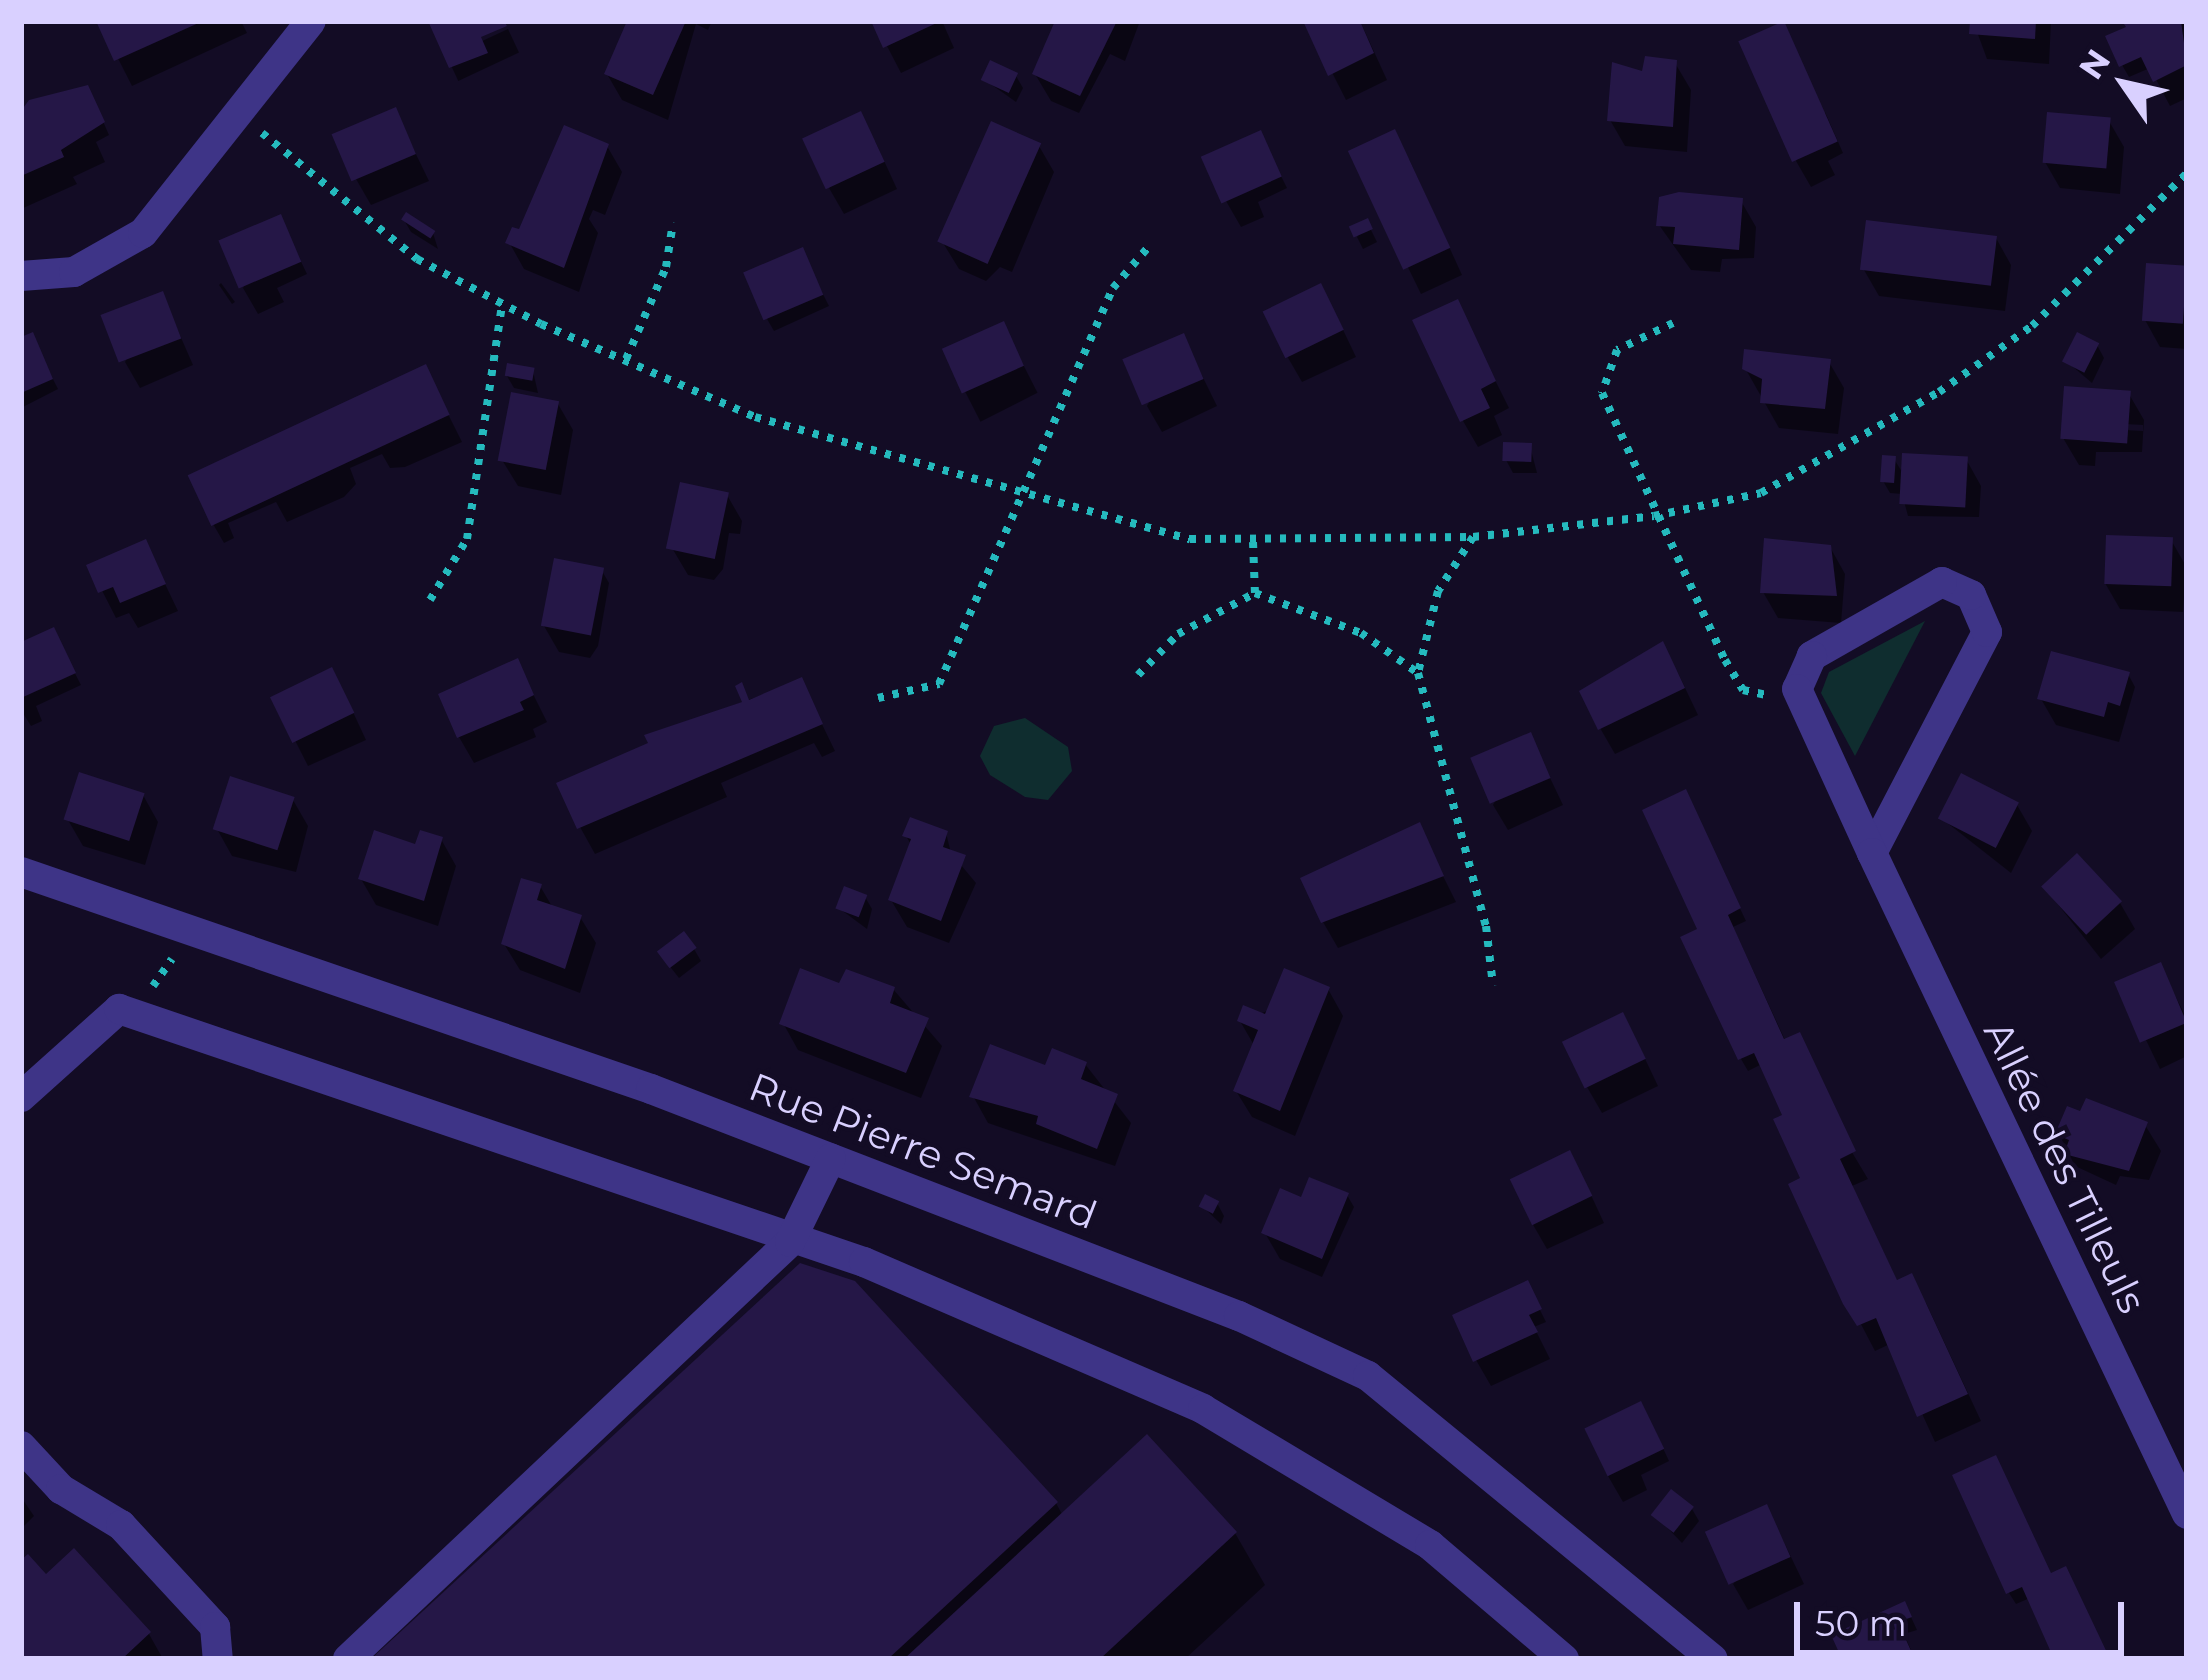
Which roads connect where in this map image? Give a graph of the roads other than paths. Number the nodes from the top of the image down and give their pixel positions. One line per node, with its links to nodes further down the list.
1 (311, 21): 2 (street)
2 (21, 276)
3 (1872, 853): 3 (street, Allée des Tilleuls); 9 (street, Allée des Tilleuls)
4 (21, 872): 6 (street, Rue Pierre Semard)
5 (21, 1097): 7 (street)
6 (832, 1158): 7 (street); 13 (street, Rue Pierre Semard)
7 (790, 1242): 11 (street); 12 (street)
8 (21, 1446): 10 (street)
9 (2187, 1514)
10 (218, 1659)
11 (348, 1659)
12 (1564, 1659)
13 (1713, 1659)

